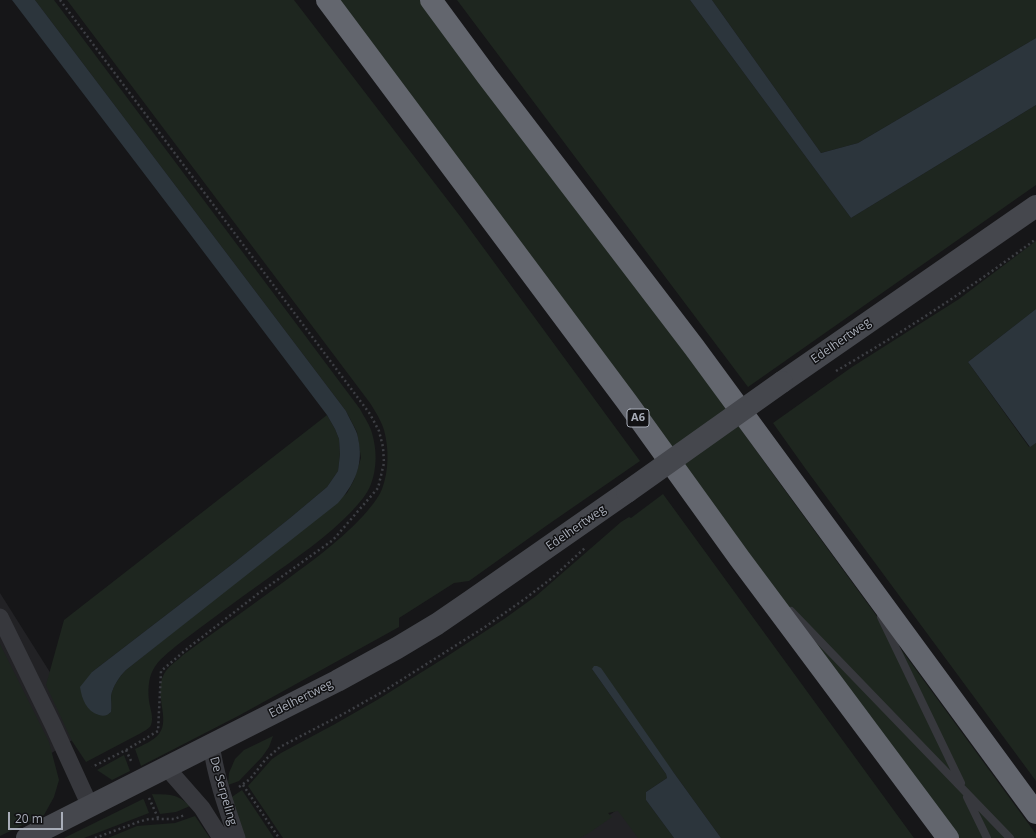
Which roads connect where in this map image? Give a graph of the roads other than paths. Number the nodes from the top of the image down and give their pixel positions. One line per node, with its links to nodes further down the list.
1 (327, 0): 4 (highway, A6)
2 (430, 0): 5 (highway)
3 (1036, 206): 7 (street, Edelhertweg, bridge)
4 (740, 559): 9 (lane); 15 (highway, A6)
5 (859, 571): 9 (lane); 11 (highway)
6 (0, 617): 10 (street)
7 (211, 744): 8 (street, Edelhertweg); 14 (street, De Serpeling)
8 (166, 768): 10 (street, Edelhertweg); 13 (street, De Serpeling)
9 (964, 790): 16 (lane); 17 (lane)
10 (90, 806): 12 (street, Edelhertweg)
11 (1036, 813)
12 (27, 838)
13 (221, 838)
14 (237, 838)
15 (948, 838)
16 (987, 838)
17 (1010, 838)

